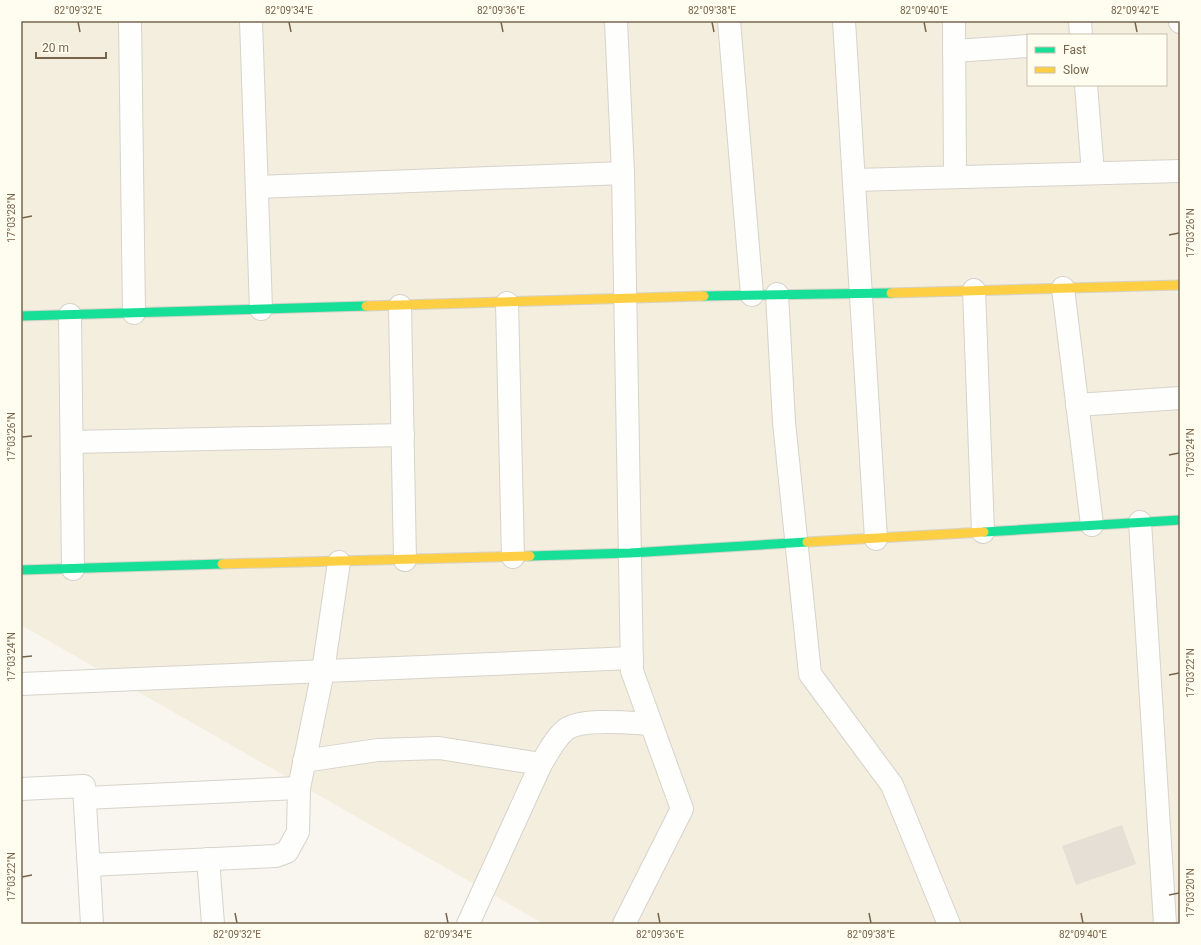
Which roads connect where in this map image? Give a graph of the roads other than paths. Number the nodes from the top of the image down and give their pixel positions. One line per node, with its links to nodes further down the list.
1 (130, 21): 28 (street)
2 (252, 21): 17 (street)
3 (616, 21): 13 (street)
4 (728, 21): 21 (street)
5 (844, 21): 16 (street)
6 (954, 21): 10 (street)
7 (1080, 21): 8 (street)
8 (1081, 34)
9 (1027, 46): 10 (street)
10 (954, 52): 15 (street)
11 (1086, 86): 14 (street)
12 (1180, 171): 14 (street)
13 (623, 173): 17 (street); 24 (street)
14 (1093, 173): 15 (street)
15 (955, 177): 16 (street)
16 (854, 180): 23 (street)
17 (257, 187): 27 (street)
18 (1180, 285): 19 (street)
19 (1063, 288): 20 (street); 32 (street)
20 (974, 290): 23 (street); 38 (street)
21 (752, 294): 22 (street); 24 (street)
22 (777, 294): 23 (street); 40 (street)
23 (861, 294): 39 (street)
24 (625, 300): 25 (street); 41 (street)
25 (507, 303): 26 (street); 42 (street)
26 (400, 306): 27 (street); 33 (street)
27 (261, 310): 28 (street)
28 (134, 313): 29 (street)
29 (70, 315): 30 (street); 34 (street)
30 (21, 316)
31 (1180, 398): 32 (street)
32 (1077, 405): 37 (street)
33 (403, 435): 34 (street); 43 (street)
34 (72, 442): 45 (street)
35 (1180, 520): 36 (street)
36 (1140, 522): 37 (street); 63 (street)
37 (1092, 525): 38 (street)
38 (983, 532): 39 (street)
39 (876, 539): 40 (street)
40 (797, 543): 41 (street); 62 (street)
41 (630, 554): 42 (street); 47 (street)
42 (513, 557): 43 (street)
43 (405, 560): 44 (street)
44 (339, 562): 45 (street); 48 (street)
45 (73, 569): 46 (street)
46 (21, 570)
47 (632, 658): 48 (street); 50 (street)
48 (323, 671): 49 (street); 51 (street)
49 (21, 684)
50 (651, 724): 52 (street); 61 (street)
51 (304, 761): 52 (street); 53 (street)
52 (541, 764): 60 (street)
53 (299, 788): 55 (street); 56 (street)
54 (21, 789): 55 (street)
55 (85, 798): 57 (street)
56 (208, 859): 57 (street); 59 (street)
57 (89, 865): 58 (street)
58 (92, 924)
59 (213, 924)
60 (468, 924)
61 (624, 924)
62 (949, 924)
63 (1165, 924)

